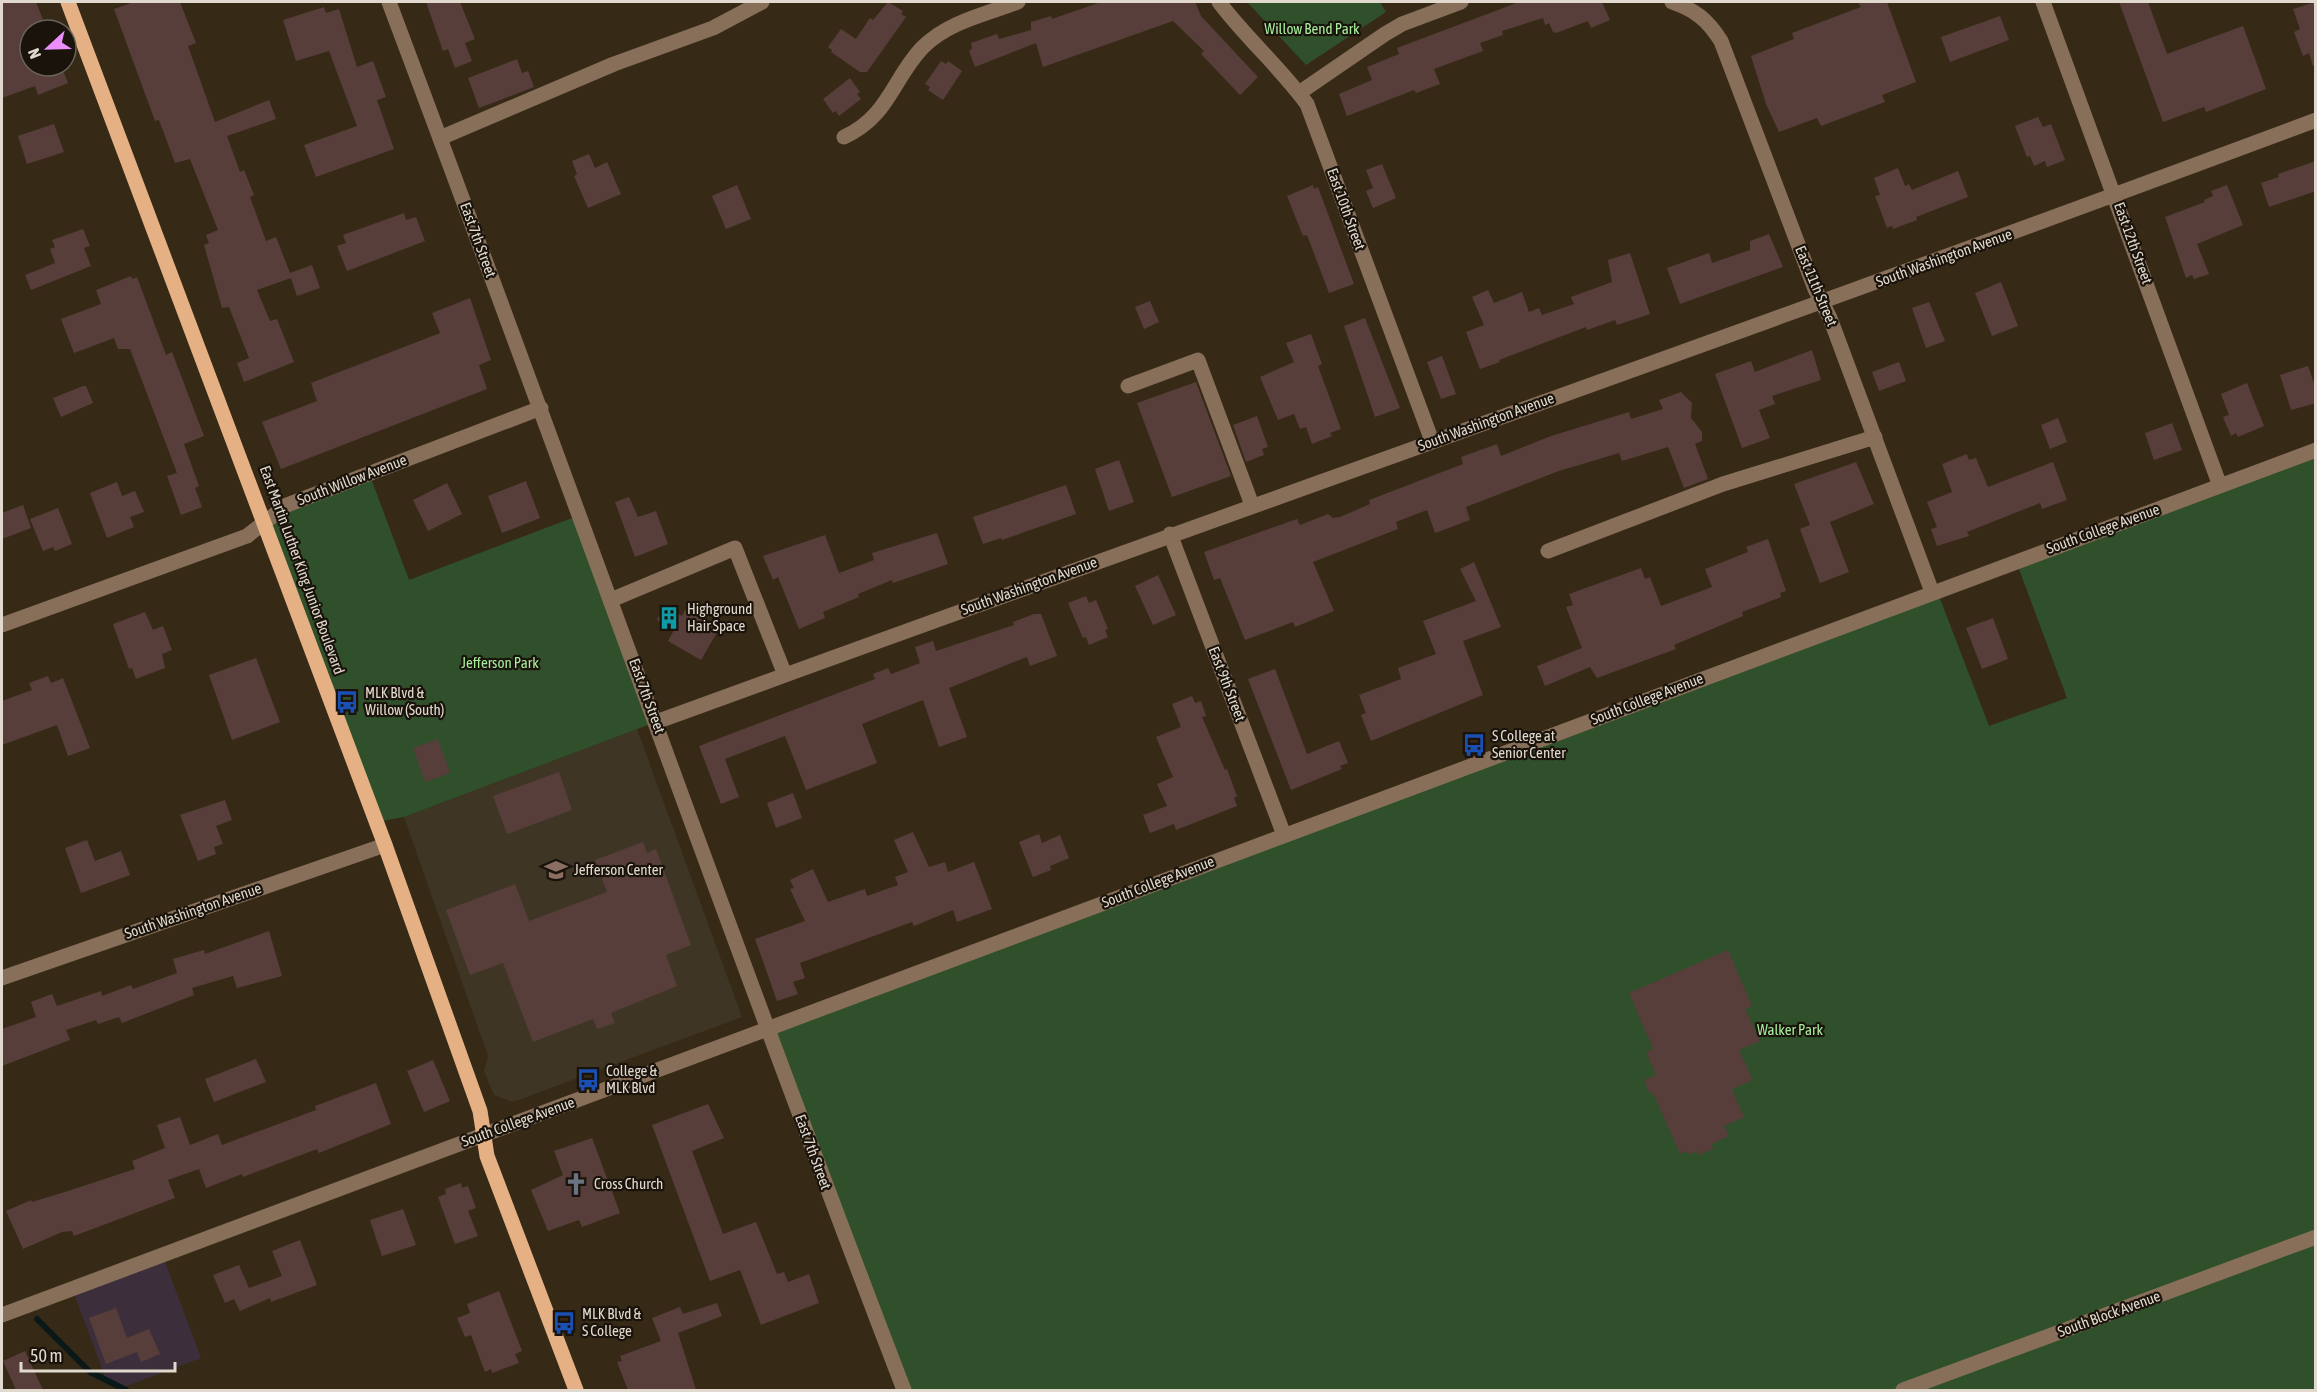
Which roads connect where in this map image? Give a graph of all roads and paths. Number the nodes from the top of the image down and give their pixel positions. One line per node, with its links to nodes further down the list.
1 (68, 2): 22 (main road, East Martin Luther King Junior Boulevard)
2 (389, 2): 12 (street, East 7th Street)
3 (762, 2): 12 (street)
4 (1018, 2): 11 (street)
5 (1219, 2): 9 (street, East 10th Street)
6 (1461, 2): 9 (street)
7 (1671, 2): 14 (street, East 11th Street)
8 (2043, 2): 13 (street, East 12th Street)
9 (1299, 93): 18 (street, East 10th Street)
10 (2316, 120): 13 (street, South Washington Avenue)
11 (844, 137)
12 (440, 138): 16 (street, East 7th Street)
13 (2116, 195): 14 (street, South Washington Avenue); 20 (street, East 12th Street)
14 (1822, 302): 17 (street, East 11th Street); 18 (street, South Washington Avenue)
15 (1128, 386): 21 (street)
16 (541, 408): 22 (street, South Willow Avenue); 26 (street, East 7th Street)
17 (1875, 437): 24 (street); 25 (street, East 11th Street)
18 (1432, 441): 21 (street, South Washington Avenue)
19 (2316, 450): 20 (street, South College Avenue)
20 (2220, 486): 25 (street, South College Avenue)
21 (1252, 505): 23 (street, South Washington Avenue)
22 (265, 522): 27 (street, South Willow Avenue); 31 (main road, East Martin Luther King Junior Boulevard)
23 (1170, 534): 28 (street, South Washington Avenue); 30 (street, East 9th Street)
24 (1548, 551)
25 (1932, 592): 30 (street, South College Avenue)
26 (611, 600): 28 (street); 29 (street, East 7th Street)
27 (2, 625)
28 (785, 675): 29 (street, South Washington Avenue)
29 (657, 722): 33 (street, East 7th Street)
30 (1284, 835): 33 (street, South College Avenue)
31 (385, 845): 32 (street, South Washington Avenue); 34 (main road, East Martin Luther King Junior Boulevard)
32 (2, 978)
33 (768, 1030): 34 (street, South College Avenue); 38 (street, East 7th Street)
34 (483, 1134): 36 (street, South College Avenue); 37 (main road, East Martin Luther King Junior Boulevard)
35 (2316, 1237): 39 (street, South Block Avenue)
36 (2, 1315)
37 (576, 1390)
38 (904, 1390)
39 (1903, 1390)

